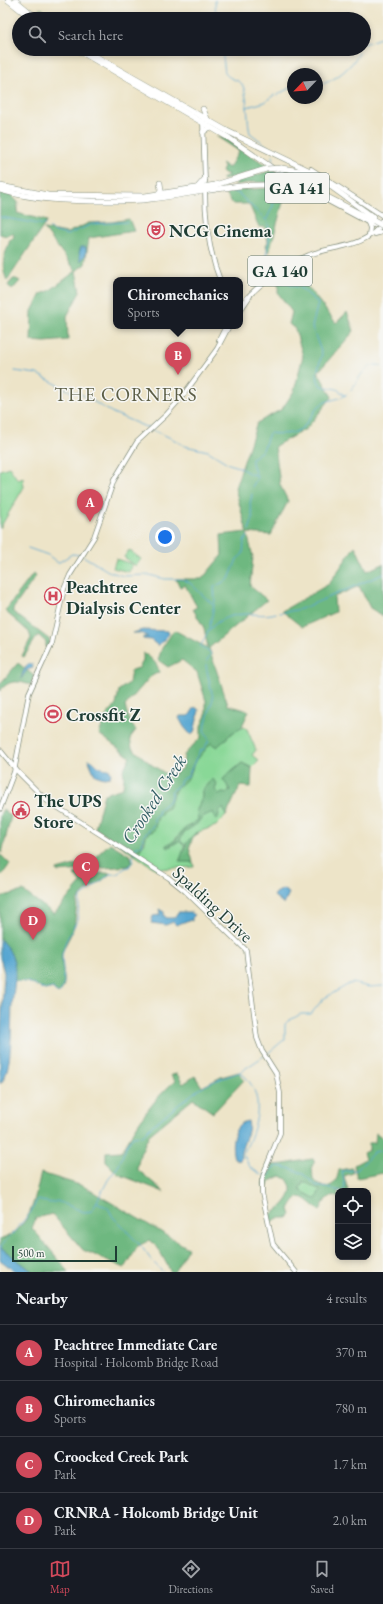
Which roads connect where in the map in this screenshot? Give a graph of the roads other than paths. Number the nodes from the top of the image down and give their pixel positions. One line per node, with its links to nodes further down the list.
1 (8, 0): 3 (highway)
2 (14, 0): 4 (highway)
3 (23, 12)
4 (29, 12)
5 (87, 56): 8 (highway)
6 (95, 56): 8 (highway)
7 (203, 109): 9 (highway)
8 (203, 120): 9 (highway); 10 (main road)
9 (210, 124): 10 (highway); 11 (highway); 22 (highway)
10 (203, 132): 13 (main road)
11 (290, 161): 12 (highway); 25 (main road)
12 (313, 174): 17 (highway, GA 141, bridge); 27 (highway, GA 141)
13 (205, 179): 16 (highway); 17 (main road)
14 (265, 185): 17 (highway, GA 141); 22 (highway, GA 141); 26 (main road)
15 (0, 186): 24 (highway, GA 141)
16 (196, 188): 17 (highway, GA 141); 19 (highway, GA 141)
17 (205, 189): 21 (highway, GA 141); 32 (main road)
18 (0, 190): 23 (highway, GA 141)
19 (167, 193): 21 (highway, GA 141); 21 (highway)
20 (149, 195): 21 (highway, GA 141); 24 (highway, GA 141); 24 (highway)
21 (159, 196): 24 (highway, GA 141)
22 (328, 196): 27 (highway, GA 141)
23 (31, 197): 24 (highway); 24 (highway, GA 141)
24 (87, 198)
25 (377, 212): 29 (main road); 29 (main road)
26 (352, 214): 28 (main road); 29 (main road)
27 (375, 220): 29 (highway, GA 141)
28 (368, 224): 29 (main road); 30 (main road)
29 (381, 224): 30 (main road); 31 (main road, GA 140)
30 (369, 234): 31 (main road)
31 (364, 240): 33 (main road, GA 140)
32 (219, 277)
33 (250, 296): 34 (main road, GA 140); 35 (main road, GA 140)
34 (243, 303)
35 (243, 306)
36 (225, 329): 38 (main road)
37 (227, 329): 38 (main road)
38 (214, 352): 42 (main road)
39 (0, 750): 41 (main road, Spalding Drive)
40 (0, 754): 41 (main road, Spalding Drive)
41 (8, 760): 42 (main road); 43 (main road, Spalding Drive)
42 (17, 760): 43 (main road)
43 (15, 769): 44 (main road, Spalding Drive); 45 (main road)
44 (21, 776): 45 (main road); 47 (main road, Spalding Drive)
45 (12, 781): 46 (main road)
46 (0, 809)
47 (296, 1272)

